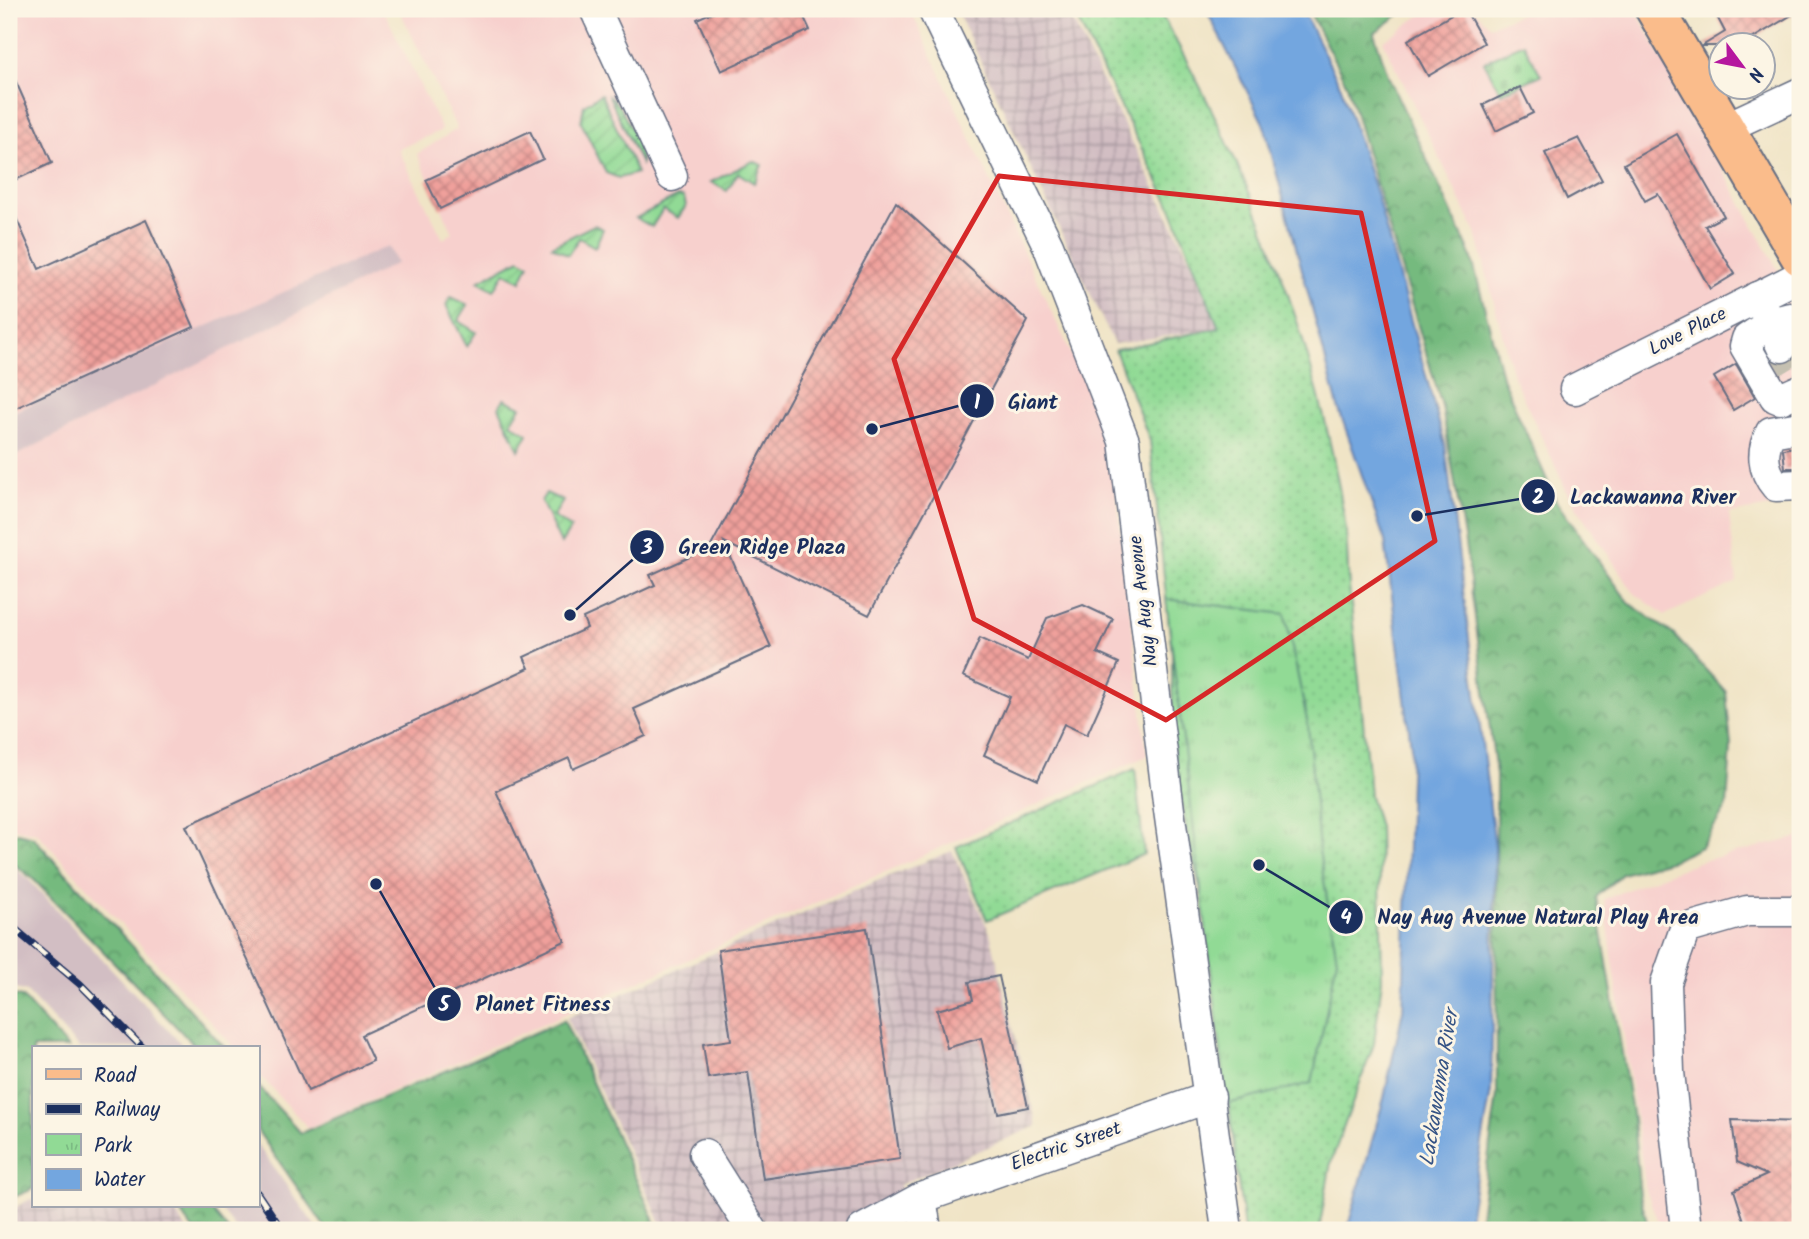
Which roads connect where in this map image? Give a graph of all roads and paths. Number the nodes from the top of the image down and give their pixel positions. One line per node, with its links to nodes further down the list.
1 (596, 9): 6 (street)
2 (933, 9): 14 (street, Nay Aug Avenue)
3 (1655, 9): 5 (main road)
4 (1800, 93): 5 (street)
5 (1725, 128): 7 (main road)
6 (672, 176)
7 (1800, 256)
8 (1800, 276): 9 (street, Love Place)
9 (1786, 347): 10 (street, Love Place)
10 (1575, 389)
11 (1800, 427): 12 (street)
12 (1788, 486)
13 (1800, 911): 21 (street)
14 (1210, 1097): 16 (street, Electric Street); 20 (street, Nay Aug Avenue)
15 (704, 1154): 17 (street)
16 (921, 1198): 18 (street, Electric Street); 19 (street)
17 (752, 1230)
18 (862, 1230)
19 (926, 1230)
20 (1227, 1230)
21 (1686, 1230)

